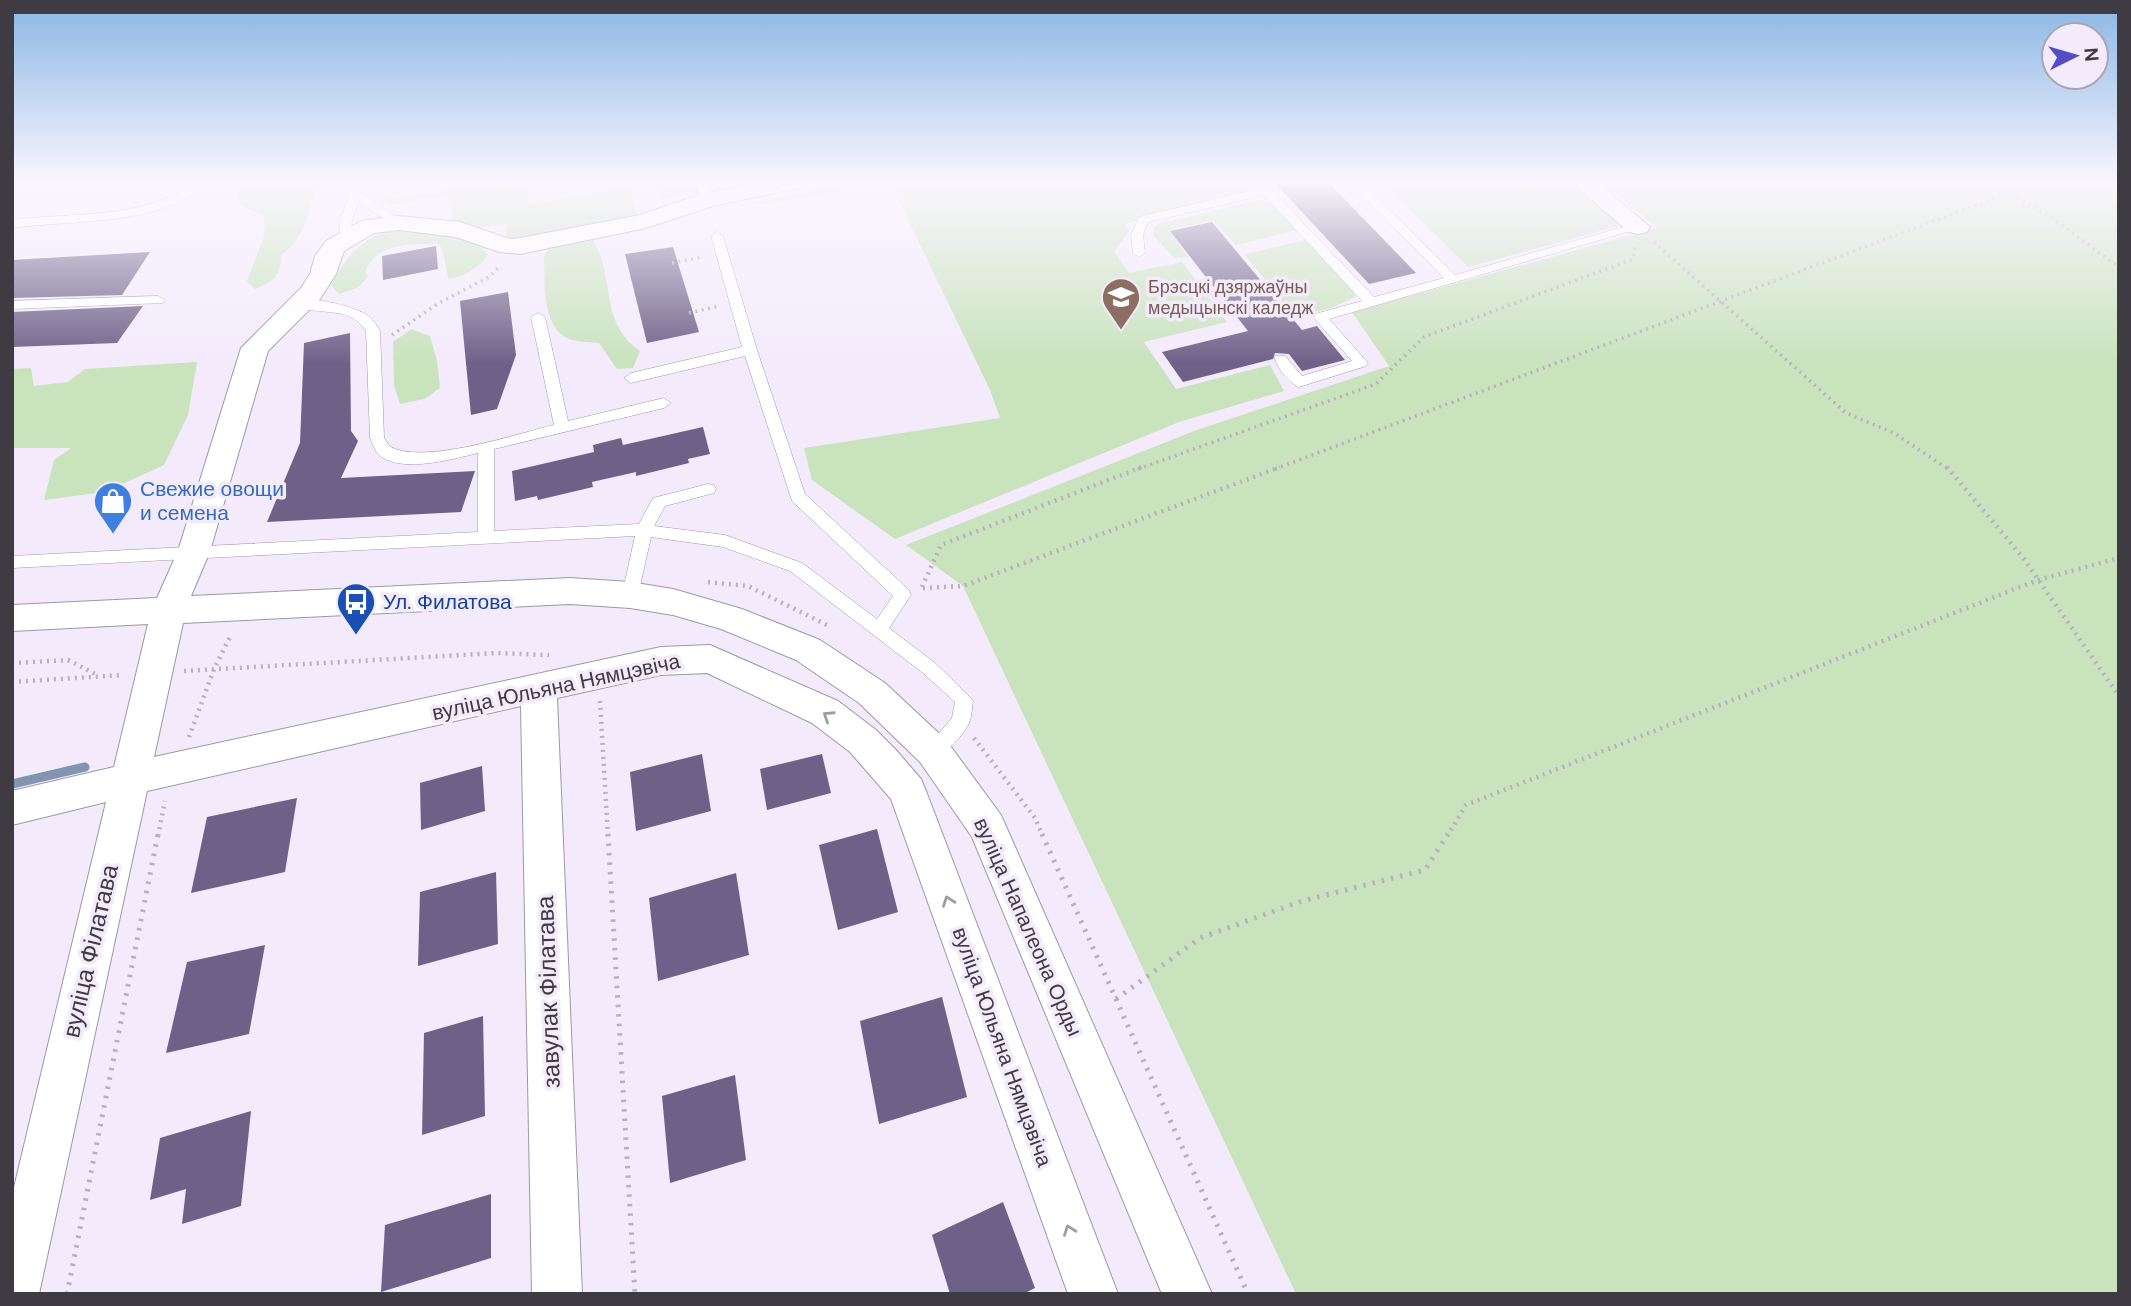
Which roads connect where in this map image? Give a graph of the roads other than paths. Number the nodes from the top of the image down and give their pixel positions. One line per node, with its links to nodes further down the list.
1 (340, 243): 13 (street, вуліца Філатава)
2 (497, 243): 3 (street)
3 (535, 243)
4 (719, 243): 16 (lane)
5 (1138, 243): 9 (lane)
6 (1316, 243): 12 (lane)
7 (1416, 243): 10 (lane)
8 (1581, 243): 10 (lane)
9 (1139, 253)
10 (1452, 279): 12 (lane)
11 (158, 300): 14 (lane)
12 (1371, 302): 17 (lane)
13 (300, 303): 21 (lane); 25 (street, вуліца Філатава)
14 (12, 306)
15 (538, 317): 20 (lane)
16 (750, 350): 18 (lane); 30 (lane)
17 (1280, 359)
18 (631, 378)
19 (664, 403): 20 (lane)
20 (562, 428): 21 (lane)
21 (486, 446): 24 (lane)
22 (708, 489): 23 (lane)
23 (645, 530): 24 (lane); 27 (lane); 30 (lane)
24 (486, 537): 25 (lane)
25 (194, 551): 26 (lane); 28 (street, вуліца Філатава)
26 (12, 562)
27 (630, 595): 28 (street, вуліца Напалеона Орды); 32 (street, вуліца Напалеона Орды)
28 (169, 609): 29 (street); 33 (street, вуліца Філатава)
29 (12, 618)
30 (878, 631): 32 (lane)
31 (543, 686): 33 (street, вуліца Юльяна Нямцэвіча); 36 (street, завулак Філатава); 37 (street, вуліца Юльяна Нямцэвіча, one-way to 31)
32 (933, 751): 38 (street, вуліца Напалеона Орды)
33 (125, 795): 34 (street, вуліца Юльяна Нямцэвіча); 35 (street, вуліца Філатава)
34 (12, 808)
35 (14, 1294)
36 (556, 1294)
37 (1093, 1294)
38 (1187, 1294)

